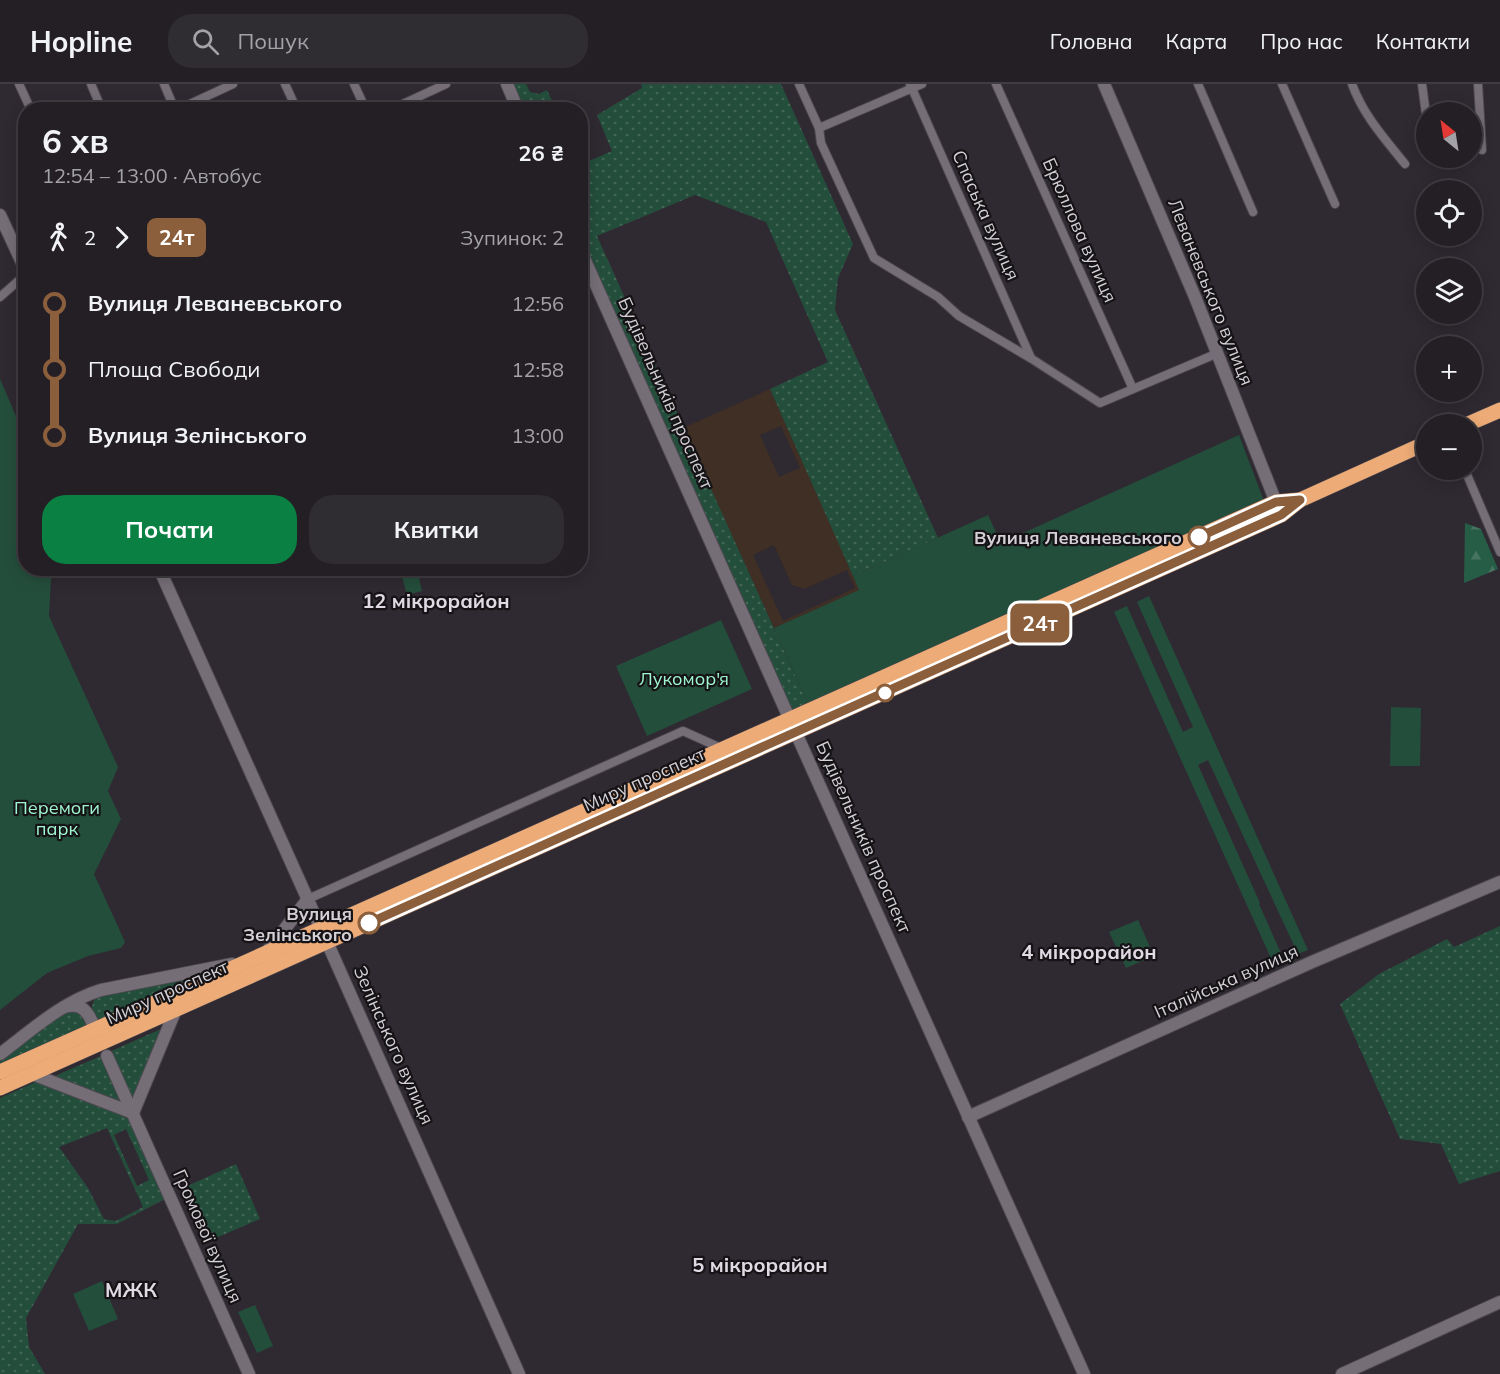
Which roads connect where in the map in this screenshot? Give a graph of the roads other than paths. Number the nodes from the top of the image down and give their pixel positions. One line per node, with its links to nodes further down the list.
1 (19, 84): 20 (street)
2 (91, 84): 21 (street)
3 (164, 84): 22 (street)
4 (233, 84): 23 (street)
5 (285, 84): 24 (street)
6 (354, 84): 25 (street)
7 (446, 84): 19 (street)
8 (507, 84): 27 (street)
9 (799, 84): 30 (street)
10 (922, 84): 18 (street)
11 (996, 84): 41 (street, Брюллова вулиця)
12 (1104, 84): 39 (street, Леваневського вулиця)
13 (1198, 84): 33 (street)
14 (1282, 84): 32 (street)
15 (1352, 84): 31 (street)
16 (1422, 84): 28 (street)
17 (1478, 84): 29 (street)
18 (911, 86): 30 (street); 40 (street, Спаська вулиця)
19 (429, 88): 26 (street)
20 (27, 102)
21 (99, 102)
22 (172, 102)
23 (194, 102)
24 (293, 102)
25 (362, 102)
26 (404, 102)
27 (515, 102)
28 (1424, 102)
29 (1479, 102)
30 (819, 128): 40 (street)
31 (1405, 164)
32 (1335, 204)
33 (1253, 212)
34 (0, 215): 35 (street)
35 (18, 255)
36 (588, 267): 49 (street, Будівельників проспект)
37 (18, 280): 38 (street)
38 (0, 297)
39 (1218, 353): 41 (street); 46 (street, Леваневського вулиця)
40 (1032, 359): 41 (street)
41 (1133, 389)
42 (1500, 410): 43 (highway)
43 (1482, 418)
44 (1416, 448): 46 (highway, Миру проспект)
45 (1469, 480): 47 (street)
46 (1279, 509): 49 (highway, Миру проспект)
47 (1500, 552)
48 (163, 576): 52 (street, Зелінського вулиця)
49 (793, 726): 50 (highway, Миру проспект); 53 (highway, Миру проспект); 64 (street, Будівельників проспект)
50 (723, 749): 52 (street); 53 (highway, Миру проспект)
51 (1500, 882): 64 (street, Італійська вулиця)
52 (308, 899): 53 (street, Зелінського вулиця); 54 (street)
53 (324, 935): 54 (highway, Миру проспект); 57 (highway, Миру проспект); 67 (street, Зелінського вулиця)
54 (259, 957): 55 (street); 60 (highway, Миру проспект)
55 (101, 990): 56 (street); 56 (street)
56 (63, 1007): 58 (street)
57 (176, 1010): 61 (highway, Миру проспект); 63 (street)
58 (0, 1054)
59 (107, 1056): 63 (street, Громової вулиця)
60 (0, 1072)
61 (32, 1074): 62 (highway, Миру проспект); 63 (street)
62 (0, 1088)
63 (133, 1113): 66 (street, Громової вулиця)
64 (968, 1117): 68 (street, Будівельників проспект)
65 (1500, 1302): 69 (street)
66 (249, 1374)
67 (519, 1374)
68 (1084, 1374)
69 (1342, 1374)

